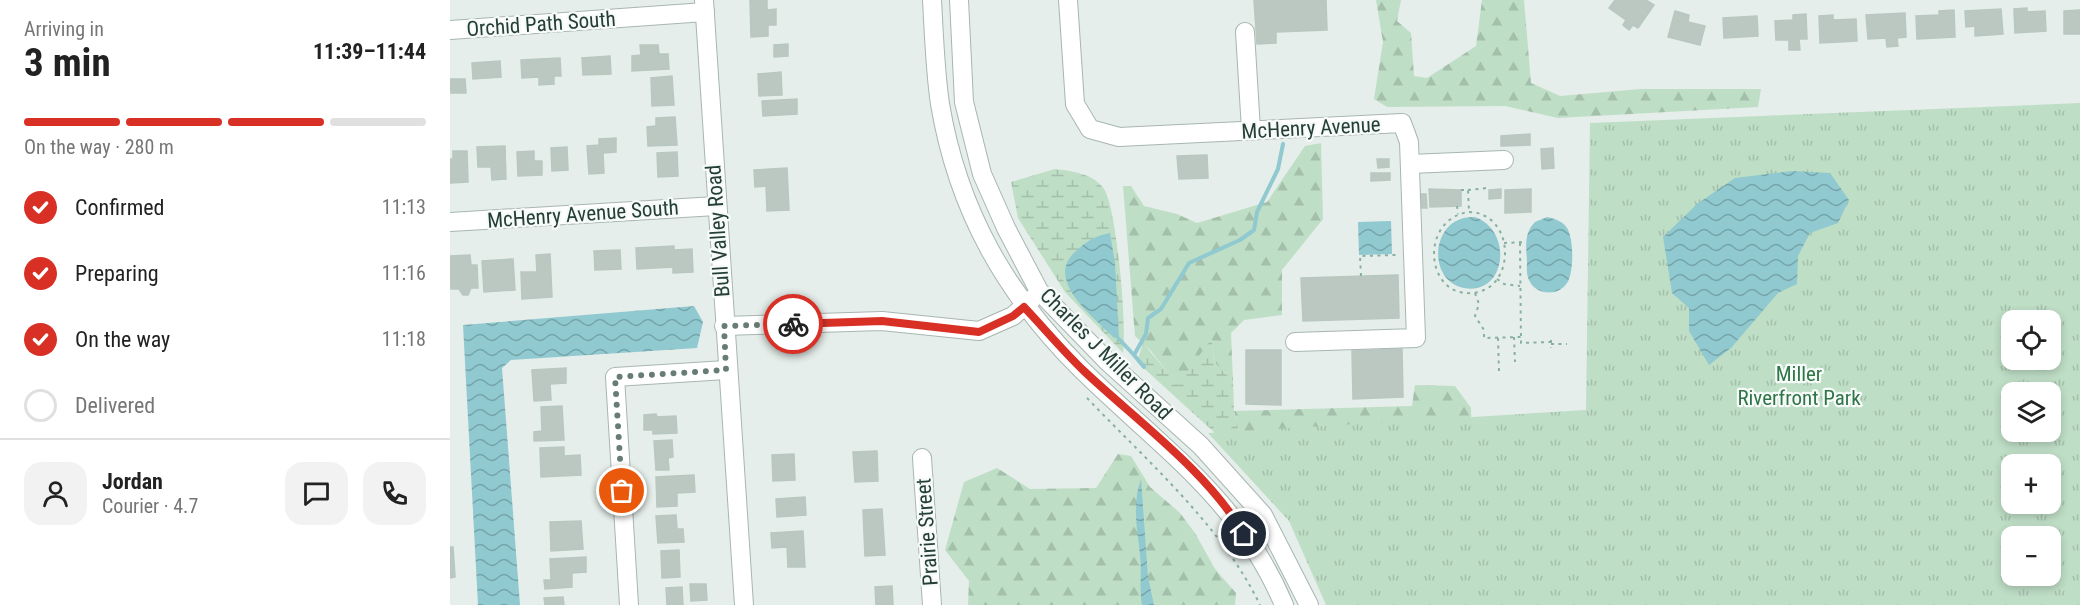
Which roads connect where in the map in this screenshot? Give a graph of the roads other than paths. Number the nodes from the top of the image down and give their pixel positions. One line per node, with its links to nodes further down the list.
1 (932, 0): 13 (street, Charles J Miller Road)
2 (959, 0): 12 (street, Charles J Miller Road)
3 (1068, 0): 7 (street, McHenry Avenue)
4 (704, 6): 5 (street, Orchid Path South); 10 (street, Bull Valley Road)
5 (450, 30)
6 (1245, 32): 7 (street)
7 (1251, 130): 9 (street, McHenry Avenue)
8 (1504, 160): 9 (street)
9 (1410, 164): 15 (street, McHenry Avenue)
10 (716, 206): 11 (street, McHenry Avenue South); 14 (street, Bull Valley Road)
11 (450, 222)
12 (1040, 291): 13 (street); 22 (street, Charles J Miller Road)
13 (1024, 307): 14 (street); 21 (street, Charles J Miller Road)
14 (724, 326): 16 (street, Bull Valley Road)
15 (1295, 342)
16 (726, 370): 18 (street); 19 (street, Bull Valley Road)
17 (922, 458): 20 (street, Prairie Street)
18 (629, 605)
19 (744, 605)
20 (932, 605)
21 (1284, 605)
22 (1309, 605)

